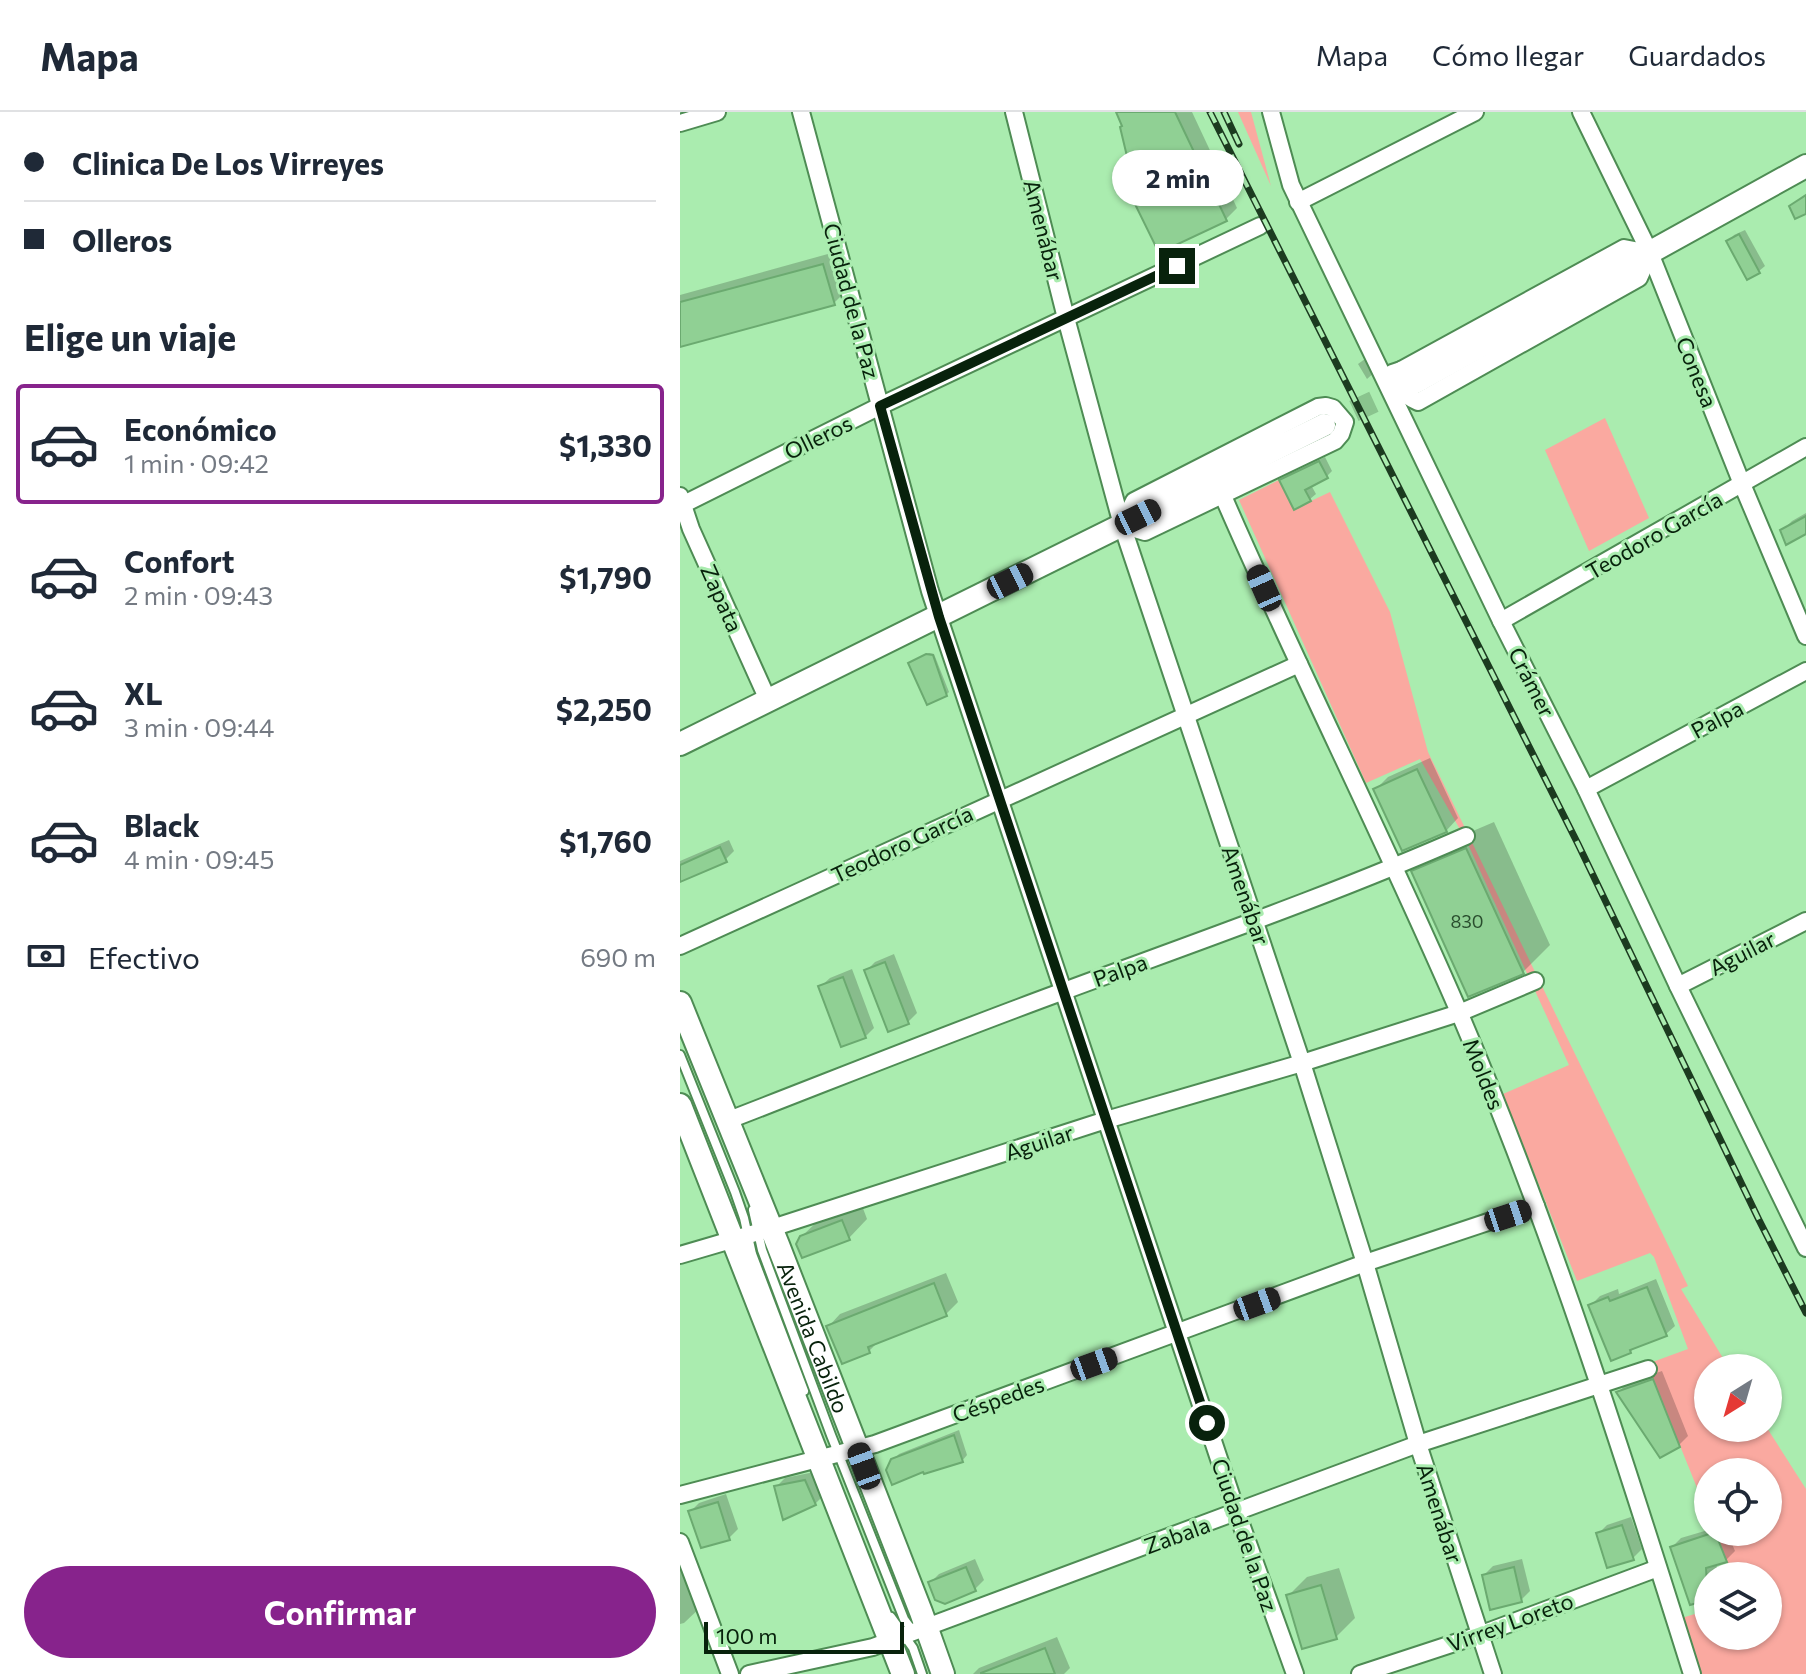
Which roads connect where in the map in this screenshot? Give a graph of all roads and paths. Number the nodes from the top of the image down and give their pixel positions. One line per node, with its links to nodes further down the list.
1 (717, 112): 7 (street)
2 (801, 112): 15 (street, Ciudad de la Paz)
3 (1014, 112): 12 (street, Amenábar)
4 (1271, 112): 9 (street, Crámer)
5 (1475, 112): 9 (street)
6 (1581, 112): 11 (street, Conesa)
7 (680, 123)
8 (1806, 166): 11 (main road)
9 (1298, 202): 13 (street, Crámer)
10 (1260, 226): 12 (street, Olleros)
11 (1650, 253): 14 (main road); 18 (street, Conesa)
12 (1066, 318): 15 (street, Olleros); 21 (street, Amenábar)
13 (1382, 372): 14 (street); 23 (street, Crámer)
14 (1407, 377)
15 (880, 406): 20 (street, Olleros); 22 (street, Ciudad de la Paz)
16 (1324, 425): 21 (main road)
17 (1806, 447): 18 (street, Teodoro García)
18 (1742, 484): 23 (street, Teodoro García); 24 (street, Conesa)
19 (1223, 496): 21 (street); 21 (street); 25 (street, Moldes)
20 (681, 501): 27 (street, Zapata)
21 (1122, 525): 22 (main road); 28 (street, Amenábar)
22 (939, 617): 27 (main road); 31 (street, Ciudad de la Paz)
23 (1501, 621): 30 (street, Crámer)
24 (1806, 636)
25 (1299, 664): 28 (street, Teodoro García); 33 (street, Moldes)
26 (1806, 671): 30 (street, Palpa)
27 (768, 700): 29 (main road)
28 (1186, 716): 31 (street, Teodoro García); 35 (street, Amenábar)
29 (680, 744)
30 (1586, 789): 38 (street, Crámer)
31 (999, 800): 36 (street, Teodoro García); 39 (street, Ciudad de la Paz)
32 (1466, 836): 33 (street, Palpa)
33 (1394, 868): 35 (street, Palpa); 41 (street, Moldes)
34 (1806, 921): 38 (street, Aguilar)
35 (1255, 922): 39 (street, Palpa); 44 (street, Amenábar)
36 (680, 946)
37 (1535, 981): 41 (street, Aguilar)
38 (1678, 986): 53 (street, Crámer)
39 (1062, 991): 46 (street, Palpa); 47 (street, Ciudad de la Paz)
40 (680, 1003): 46 (main road, Avenida Cabildo)
41 (1459, 1013): 44 (street, Aguilar); 51 (street, Moldes)
42 (685, 1043): 49 (lane)
43 (680, 1055): 52 (lane)
44 (1302, 1063): 47 (street, Aguilar); 55 (street, Amenábar)
45 (680, 1105): 48 (main road, Avenida Cabildo)
46 (729, 1120): 52 (main road, Avenida Cabildo)
47 (1106, 1120): 52 (street, Aguilar); 56 (street, Ciudad de la Paz)
48 (686, 1135): 52 (main road, Avenida Cabildo)
49 (737, 1170)
50 (749, 1200): 52 (lane)
51 (1536, 1206): 55 (street, Céspedes); 58 (street, Moldes)
52 (752, 1233): 54 (street, Aguilar); 59 (lane); 61 (main road, Avenida Cabildo); 61 (main road, Avenida Cabildo)
53 (1806, 1248)
54 (680, 1255)
55 (1365, 1263): 56 (street, Céspedes); 60 (street, Amenábar)
56 (1177, 1334): 61 (street, Céspedes); 63 (street, Ciudad de la Paz)
57 (1648, 1369): 58 (street, Zabala)
58 (1597, 1384): 60 (street, Zabala); 66 (street, Moldes)
59 (808, 1402)
60 (1418, 1444): 63 (street, Zabala); 68 (street, Amenábar)
61 (834, 1455): 62 (street, Céspedes); 67 (main road, Avenida Cabildo); 67 (main road, Avenida Cabildo)
62 (680, 1495)
63 (1237, 1513): 67 (street, Zabala); 75 (street, Ciudad de la Paz)
64 (680, 1542): 69 (street)
65 (863, 1544): 67 (lane)
66 (1658, 1568): 68 (street, Virrey Loreto); 78 (street, Moldes)
67 (909, 1634): 70 (street, Zabala); 71 (main road, Avenida Cabildo); 72 (lane); 73 (lane); 74 (main road, Avenida Cabildo)
68 (1479, 1635): 76 (street, Virrey Loreto); 77 (street, Amenábar)
69 (730, 1674)
70 (749, 1674)
71 (903, 1674)
72 (922, 1674)
73 (933, 1674)
74 (943, 1674)
75 (1295, 1674)
76 (1360, 1674)
77 (1493, 1674)
78 (1692, 1674)

